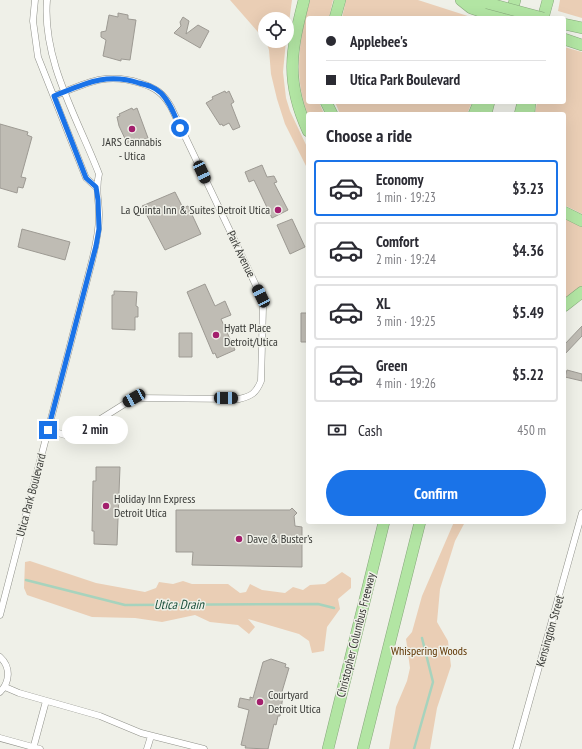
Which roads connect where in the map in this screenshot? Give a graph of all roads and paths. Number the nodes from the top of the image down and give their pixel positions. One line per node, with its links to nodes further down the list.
1 (35, 0): 20 (street)
2 (47, 0): 19 (street, Utica Park Boulevard)
3 (304, 0): 21 (highway)
4 (340, 0): 10 (highway)
5 (461, 0): 9 (highway)
6 (475, 0): 9 (highway)
7 (515, 0): 12 (highway)
8 (548, 0): 14 (highway)
9 (486, 8): 11 (highway); 13 (highway, bridge)
10 (336, 16)
11 (498, 16)
12 (511, 16)
13 (532, 16)
14 (544, 16)
15 (566, 24): 16 (highway)
16 (582, 28)
17 (566, 40): 18 (highway)
18 (582, 45)
19 (66, 92): 20 (street, Park Avenue); 22 (street, Utica Park Boulevard); 27 (street, Park Avenue)
20 (54, 96): 22 (street)
21 (306, 126)
22 (96, 187): 27 (street, Utica Park Boulevard)
23 (566, 213): 24 (highway)
24 (582, 221)
25 (582, 292): 26 (highway)
26 (566, 304)
27 (48, 430): 33 (street, Utica Park Boulevard)
28 (582, 513): 46 (street, Kensington Street)
29 (384, 524): 44 (highway, Christopher Columbus Freeway)
30 (420, 524): 32 (highway)
31 (424, 524): 32 (highway)
32 (410, 564): 45 (highway)
33 (0, 615)
34 (0, 657): 35 (street)
35 (5, 687): 36 (street); 37 (street)
36 (0, 692)
37 (46, 701): 38 (street); 40 (street)
38 (151, 736): 42 (street); 43 (street)
39 (0, 738): 40 (street)
40 (33, 748): 41 (street)
41 (40, 749)
42 (147, 749)
43 (204, 749)
44 (328, 749)
45 (363, 749)
46 (516, 749)

